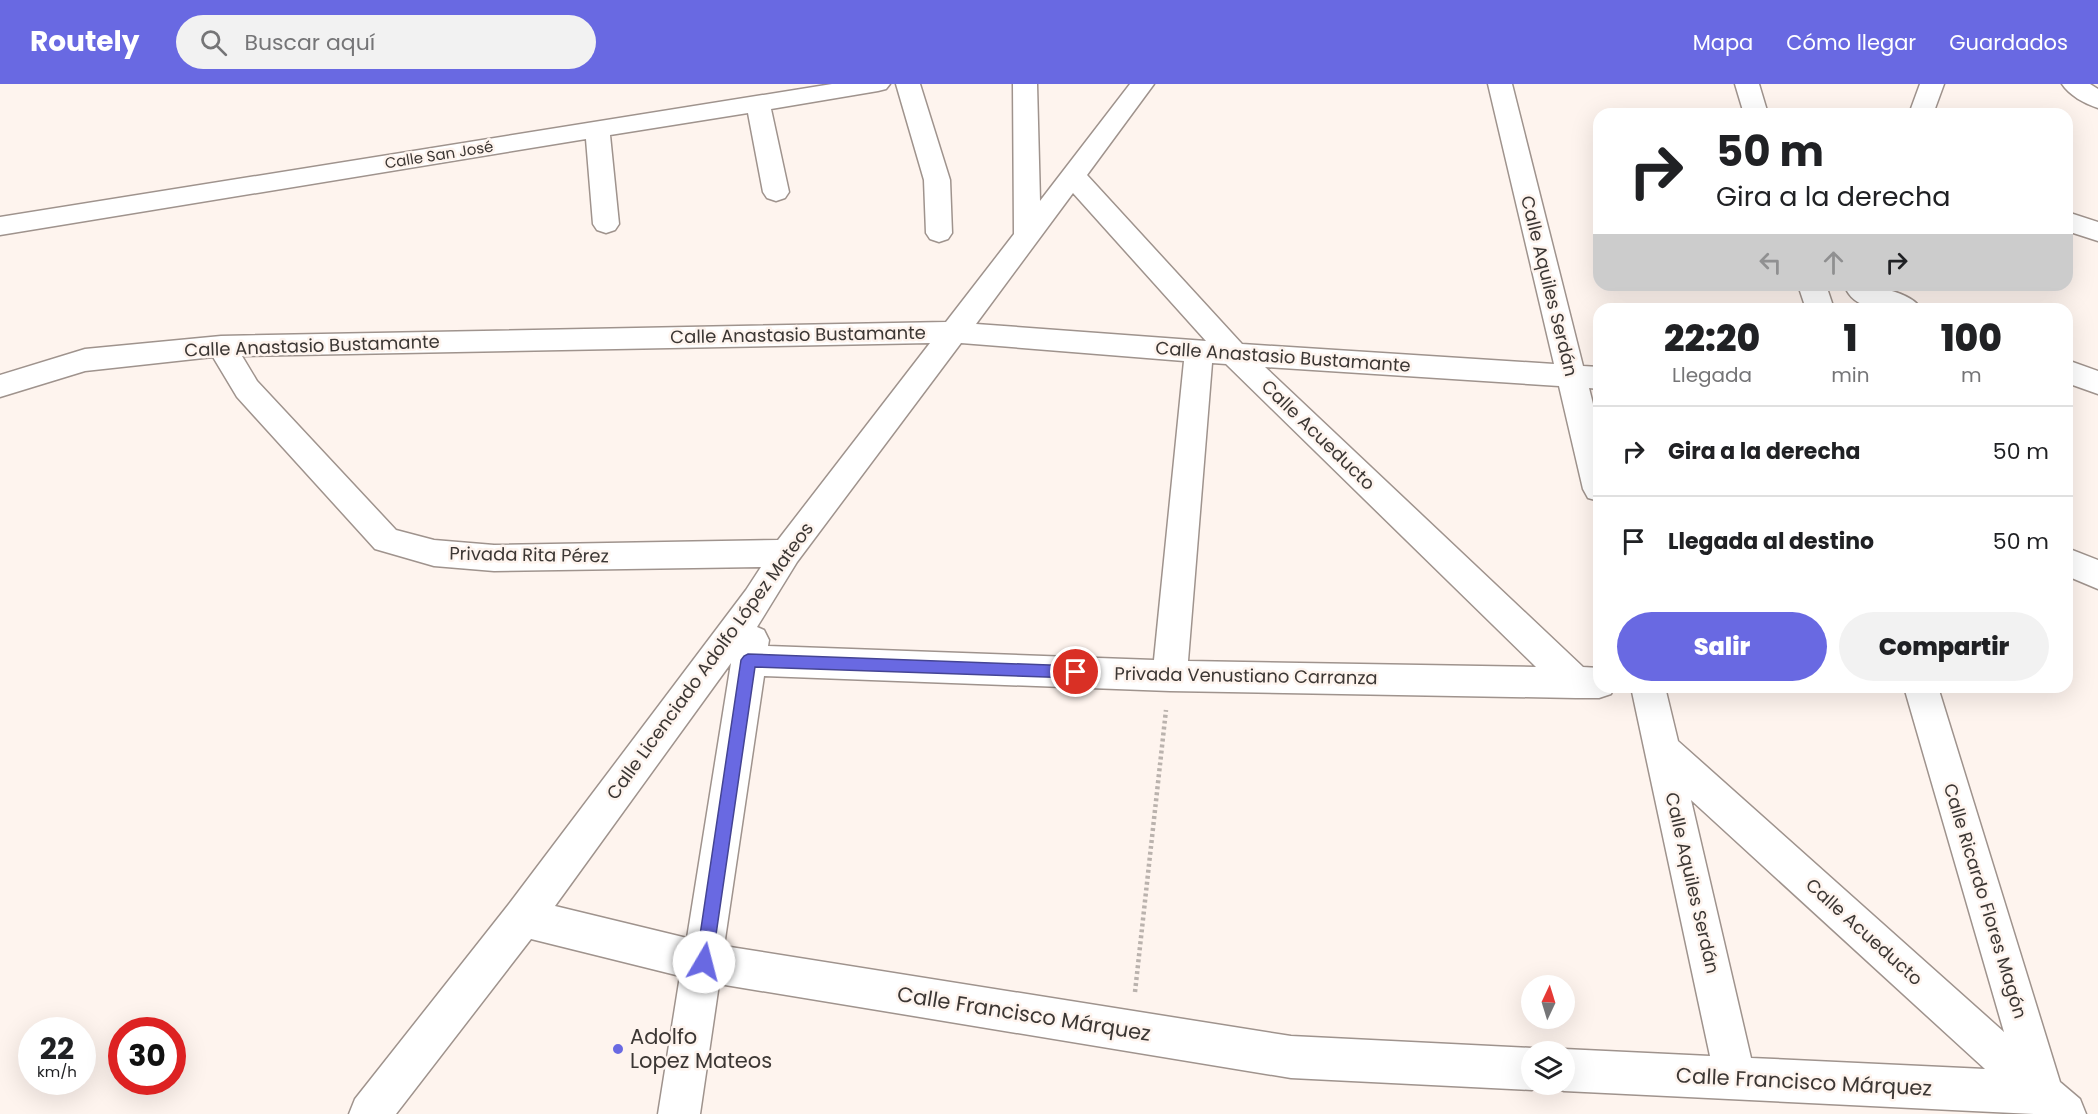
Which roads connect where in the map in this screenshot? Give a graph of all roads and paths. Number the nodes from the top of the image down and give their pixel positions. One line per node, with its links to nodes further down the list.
1 (878, 84): 10 (street, Calle San José)
2 (908, 84): 20 (street)
3 (1025, 84): 21 (street)
4 (1142, 84): 14 (street, Calle Licenciado Adolfo López Mateos)
5 (1500, 84): 29 (street, Calle Aquiles Serdán)
6 (1747, 84): 11 (street)
7 (1932, 84): 12 (street)
8 (2074, 84): 9 (street)
9 (2098, 100)
10 (758, 103): 13 (street, Calle San José); 15 (street)
11 (1754, 108)
12 (1924, 108)
13 (597, 129): 17 (street); 18 (street, Calle San José)
14 (1073, 176): 21 (street, Calle Licenciado Adolfo López Mateos); 27 (street, Calle Acueducto)
15 (776, 192)
16 (2073, 222): 19 (street)
17 (606, 224)
18 (0, 225)
19 (2098, 232)
20 (939, 233)
21 (1028, 236): 24 (street, Calle Licenciado Adolfo López Mateos)
22 (1860, 295): 23 (street)
23 (1887, 303)
24 (952, 332): 25 (street, Calle Anastasio Bustamante); 26 (street, Calle Anastasio Bustamante); 33 (street, Calle Licenciado Adolfo López Mateos)
25 (221, 346): 31 (street, Calle Anastasio Bustamante); 33 (street, Privada Rita Pérez)
26 (1199, 352): 27 (street, Calle Anastasio Bustamante); 38 (street)
27 (1234, 354): 29 (street, Calle Anastasio Bustamante); 39 (street, Calle Acueducto)
28 (2073, 373): 30 (street)
29 (1585, 377): 32 (street, Calle Aquiles Serdán)
30 (2098, 383)
31 (0, 386)
32 (1593, 441)
33 (786, 553): 36 (street, Calle Licenciado Adolfo López Mateos)
34 (2073, 564): 35 (street)
35 (2098, 575)
36 (758, 600): 37 (street); 43 (street, Calle Licenciado Adolfo López Mateos)
37 (748, 660): 38 (street, Privada Venustiano Carranza); 44 (street)
38 (1170, 676): 39 (street, Privada Venustiano Carranza); 45 (path)
39 (1587, 683)
40 (1649, 693): 42 (street, Calle Aquiles Serdán)
41 (1923, 693): 49 (street, Calle Ricardo Flores Magón)
42 (1662, 751): 48 (street, Calle Aquiles Serdán); 49 (street, Calle Acueducto)
43 (523, 918): 44 (street, Calle Francisco Márquez); 50 (street, Calle Licenciado Adolfo López Mateos)
44 (704, 962): 45 (street, Calle Francisco Márquez); 51 (street)
45 (1131, 1032): 46 (street, Calle Francisco Márquez)
46 (1521, 1068)
47 (1575, 1071): 48 (street, Calle Francisco Márquez)
48 (1735, 1078): 49 (street, Calle Francisco Márquez)
49 (2053, 1107)
50 (370, 1114)
51 (679, 1114)

